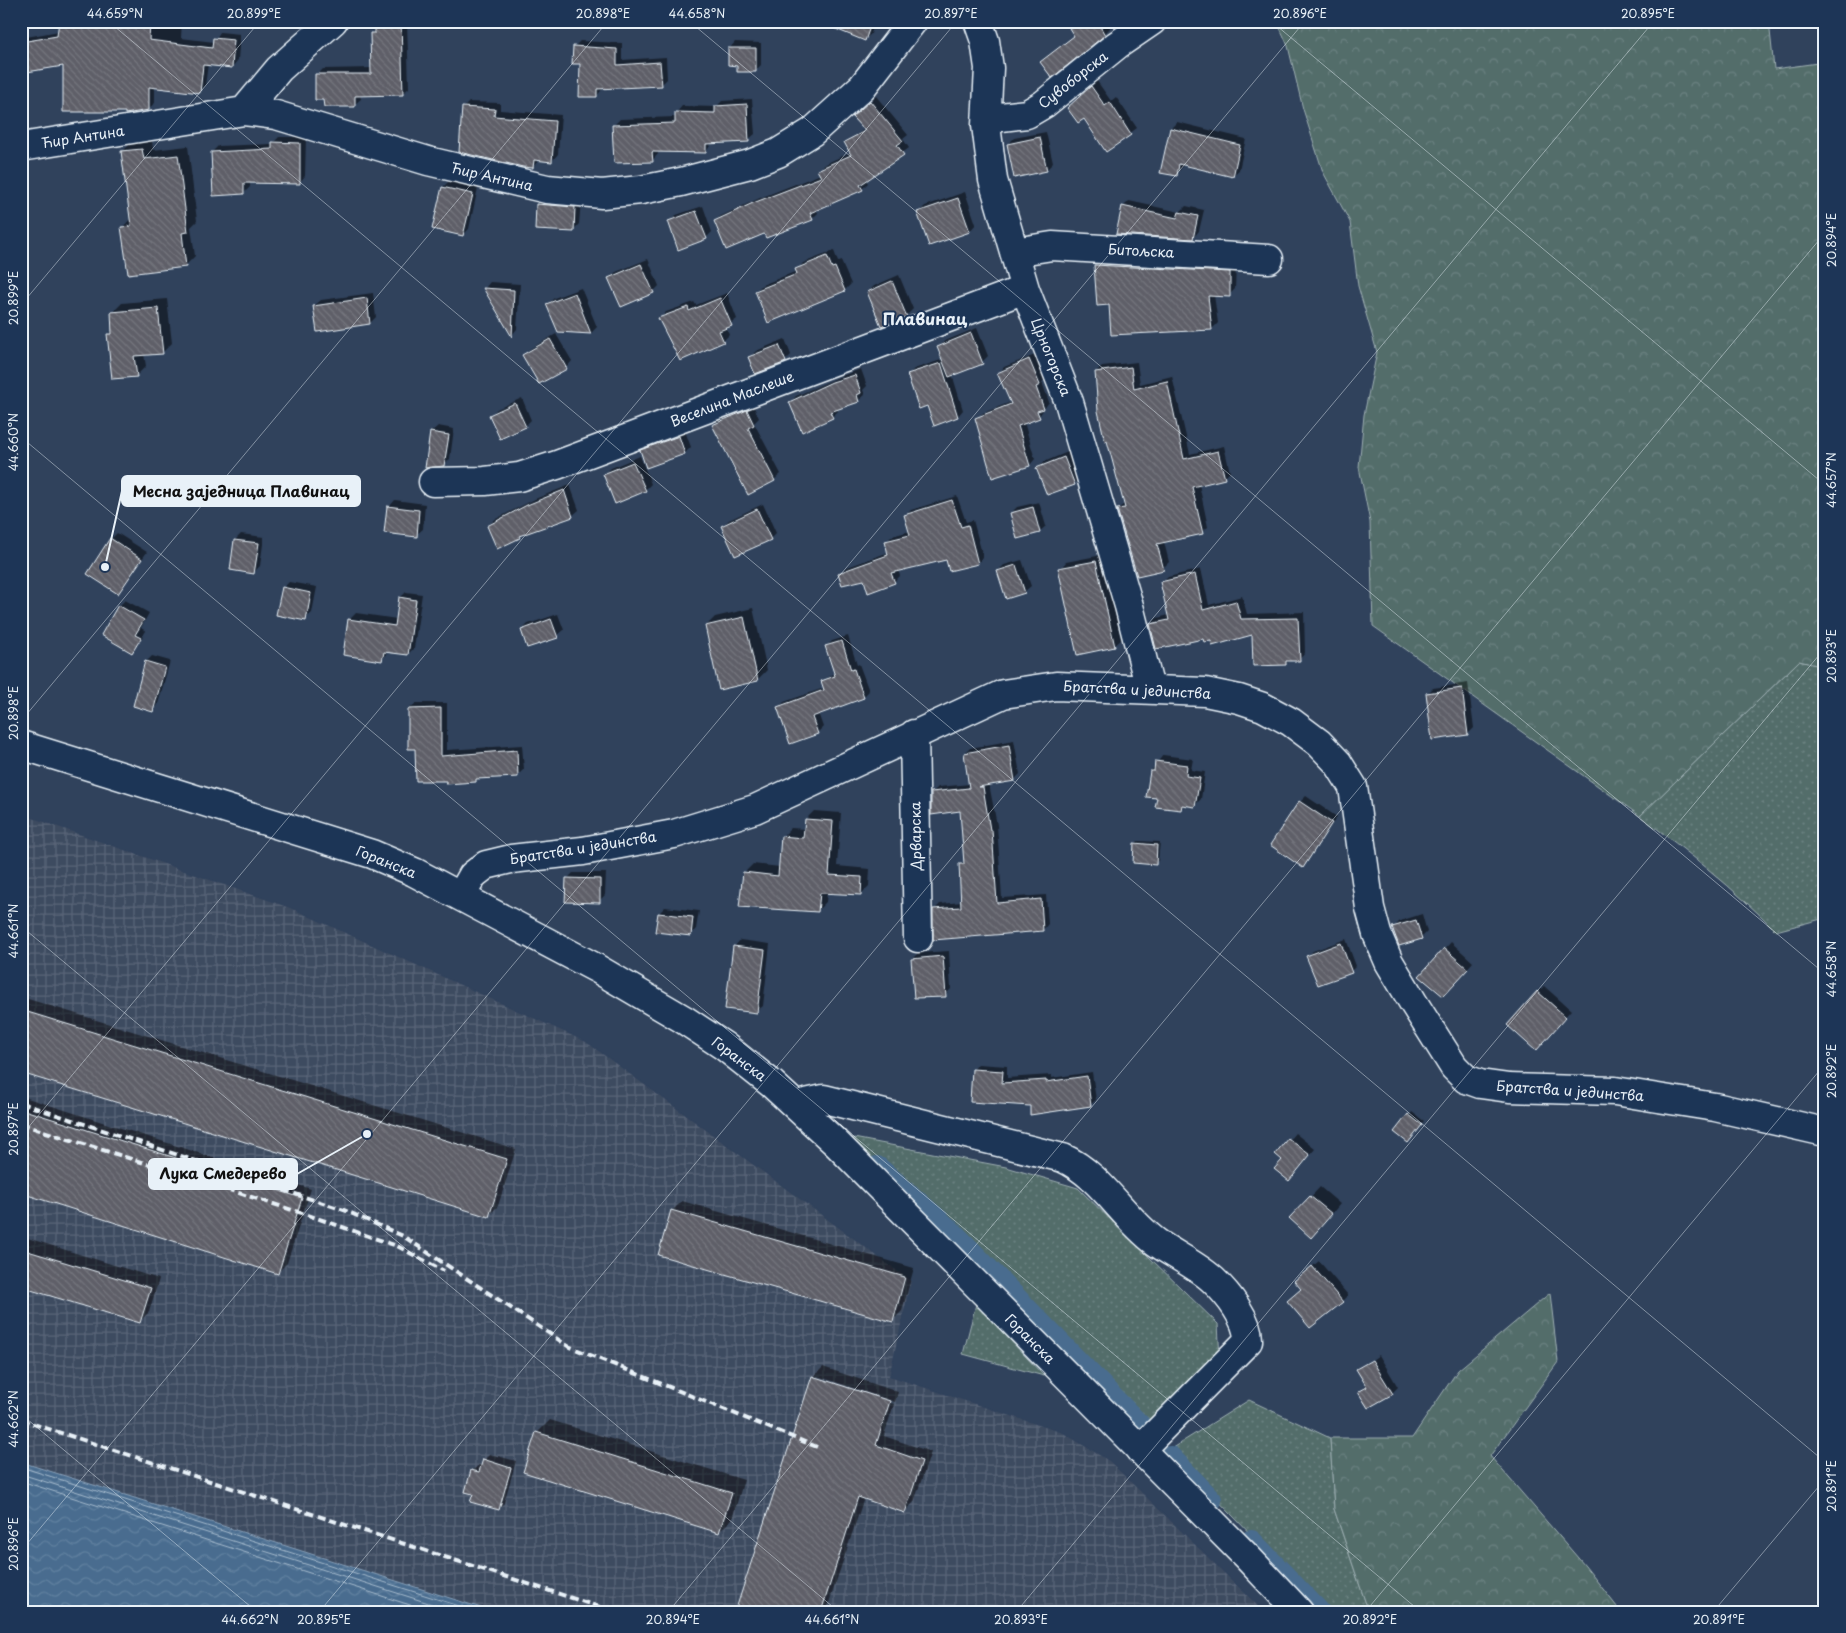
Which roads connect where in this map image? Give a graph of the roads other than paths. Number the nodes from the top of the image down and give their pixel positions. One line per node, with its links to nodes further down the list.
1 (333, 21): 5 (street)
2 (912, 21): 5 (street, Ћир Антина)
3 (978, 21): 6 (street, Црногорска)
4 (1152, 21): 6 (street, Сувоборска)
5 (244, 111): 7 (street, Ћир Антина)
6 (987, 114): 8 (street, Црногорска)
7 (21, 147)
8 (1014, 252): 9 (street, Битољска); 10 (street, Црногорска)
9 (1269, 259)
10 (1025, 289): 11 (street, Веселина Маслеше); 12 (street, Црногорска)
11 (433, 482)
12 (1150, 689): 13 (street, Братства и јединства); 18 (street, Братства и јединства)
13 (914, 734): 15 (street, Братства и јединства); 16 (street, Дрварска)
14 (21, 745): 15 (street, Горанска)
15 (461, 896): 17 (street, Горанска)
16 (918, 938)
17 (797, 1105): 19 (street, Горанска); 19 (street)
18 (1825, 1132)
19 (1140, 1450): 20 (street, Горанска)
20 (1299, 1612)

